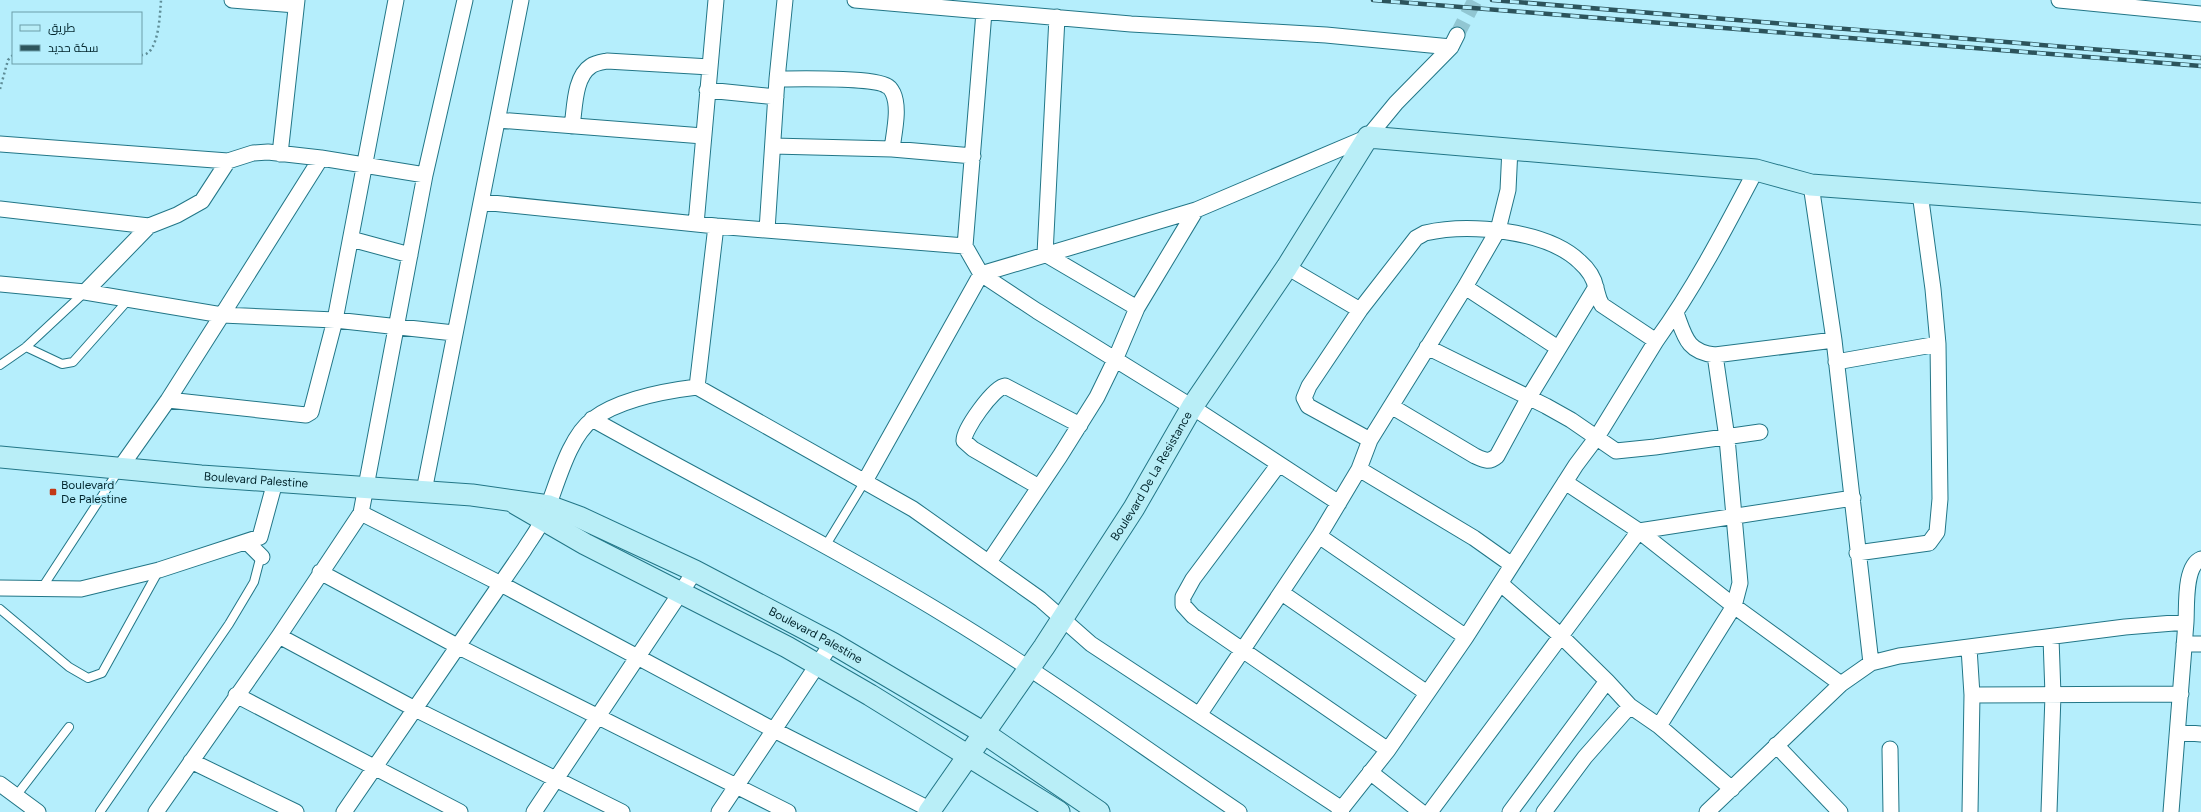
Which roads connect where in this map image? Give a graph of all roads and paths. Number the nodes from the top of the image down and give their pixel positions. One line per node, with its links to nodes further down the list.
1 (161, 0): 15 (path)
2 (232, 0): 10 (street)
3 (396, 0): 34 (street)
4 (465, 0): 36 (street)
5 (521, 0): 22 (street)
6 (716, 0): 17 (street)
7 (785, 0): 18 (street)
8 (855, 0): 12 (street)
9 (2059, 0): 11 (street)
10 (296, 2): 30 (street)
11 (2126, 3): 13 (street)
12 (984, 12): 14 (street); 31 (street)
13 (2201, 14)
14 (1057, 17): 25 (street); 50 (street)
15 (142, 55)
16 (12, 56): 19 (path)
17 (710, 67): 20 (street); 23 (street)
18 (776, 79): 21 (street); 29 (street)
19 (0, 89)
20 (707, 90): 21 (street); 24 (street)
21 (776, 97): 27 (street)
22 (498, 120): 23 (street); 39 (street)
23 (572, 126): 24 (street)
24 (703, 136): 43 (street)
25 (1368, 137): 28 (street); 41 (street); 52 (street, Boulevard De La Resistance)
26 (0, 144): 33 (street)
27 (773, 146): 29 (street); 46 (street)
28 (1510, 148): 35 (street); 47 (street)
29 (892, 149): 31 (street)
30 (280, 154): 32 (street); 33 (street)
31 (973, 156): 49 (street)
32 (321, 158): 34 (street); 62 (street)
33 (228, 161): 44 (street)
34 (363, 165): 36 (street); 48 (street)
35 (1756, 170): 37 (street); 61 (street)
36 (425, 176): 51 (street)
37 (1811, 185): 38 (street); 67 (street)
38 (1920, 193): 42 (street); 68 (street)
39 (482, 202): 43 (street); 65 (street)
40 (0, 209): 44 (street)
41 (1196, 210): 50 (street); 59 (street)
42 (2201, 214)
43 (696, 224): 45 (street)
44 (149, 226): 57 (street)
45 (716, 226): 46 (street); 76 (street)
46 (767, 230): 49 (street)
47 (1498, 230): 55 (street); 56 (street); 60 (street)
48 (351, 239): 51 (street); 63 (street)
49 (965, 246): 53 (street)
50 (1045, 254): 53 (street); 59 (street)
51 (410, 255): 64 (street)
52 (1286, 267): 60 (street); 80 (street, Boulevard De La Resistance)
53 (981, 274): 73 (street); 93 (street)
54 (0, 284): 57 (street)
55 (1465, 287): 69 (street); 71 (street)
56 (1596, 287): 66 (street); 71 (street)
57 (85, 292): 58 (street); 70 (lane)
58 (128, 299): 62 (street); 70 (lane)
59 (1137, 308): 73 (street)
60 (1360, 310): 88 (street)
61 (1676, 314): 66 (street); 72 (street)
62 (222, 315): 63 (street); 78 (street)
63 (335, 320): 64 (street); 78 (street)
64 (395, 326): 65 (street); 97 (street)
65 (454, 333): 98 (street)
66 (1656, 340): 86 (street)
67 (1834, 340): 72 (street); 74 (street)
68 (1938, 344): 74 (street); 108 (street)
69 (1427, 347): 77 (street); 79 (street)
70 (26, 348): 75 (lane)
71 (1558, 348): 77 (street)
72 (1715, 355): 87 (street)
73 (1116, 360): 80 (street); 83 (street)
74 (1836, 362): 99 (street)
75 (0, 365)
76 (697, 387): 81 (street); 93 (street)
77 (1529, 397): 79 (street); 86 (street)
78 (168, 400): 91 (street)
79 (1391, 406): 88 (street)
80 (1192, 407): 90 (street); 124 (street, Boulevard De La Resistance)
81 (610, 410): 82 (street); 84 (street)
82 (592, 419): 84 (street); 102 (street)
83 (1080, 425): 96 (street); 96 (street)
84 (615, 432): 107 (street)
85 (1760, 432): 87 (street)
86 (1597, 437): 87 (street); 95 (street)
87 (1727, 438): 103 (street)
88 (1370, 440): 92 (street)
89 (0, 457): 91 (street, Boulevard Palestine)
90 (1279, 464): 100 (street); 135 (street)
91 (120, 468): 94 (street, Boulevard Palestine); 119 (lane)
92 (1359, 469): 100 (street); 112 (street)
93 (865, 481): 107 (lane); 111 (street)
94 (275, 482): 97 (street, Boulevard Palestine); 106 (street)
95 (1565, 482): 104 (street); 112 (street)
96 (1039, 487): 111 (street)
97 (365, 489): 98 (street, Boulevard Palestine); 101 (street)
98 (424, 491): 102 (street, Boulevard Palestine)
99 (1853, 498): 103 (street); 108 (street)
100 (1339, 503): 105 (street)
101 (360, 513): 115 (street); 116 (street)
102 (545, 513): 114 (street, Boulevard Palestine); 116 (street); 121 (street, Boulevard Palestine)
103 (1736, 518): 104 (street); 122 (street)
104 (1639, 531): 122 (street); 127 (street)
105 (1319, 536): 120 (street); 128 (street)
106 (254, 540): 109 (street); 113 (street)
107 (826, 545): 139 (street)
108 (1857, 553): 137 (street)
109 (262, 557): 174 (lane)
110 (2201, 559): 125 (street)
111 (989, 562): 124 (street)
112 (1512, 565): 117 (street)
113 (159, 570): 119 (street); 123 (lane)
114 (694, 571): 121 (street); 130 (street, Boulevard Palestine)
115 (320, 572): 126 (street); 133 (street)
116 (501, 584): 133 (street); 136 (street)
117 (1501, 584): 127 (street); 128 (street)
118 (0, 588): 119 (street)
119 (42, 588)
120 (1282, 592): 135 (street); 142 (street)
121 (682, 593): 136 (street); 138 (street, Boulevard Palestine)
122 (1734, 606): 141 (street); 151 (street)
123 (0, 609)
124 (1063, 619): 139 (street, Boulevard De La Resistance); 149 (street)
125 (2186, 622): 129 (street); 131 (street)
126 (278, 636): 144 (street); 148 (street)
127 (1561, 636): 140 (street); 187 (street)
128 (1466, 637): 142 (street)
129 (2051, 638): 134 (street); 146 (street)
130 (832, 643): 138 (street); 155 (street, Boulevard Palestine)
131 (2184, 644): 132 (street); 143 (street)
132 (2201, 644)
133 (459, 647): 148 (street); 150 (street)
134 (1969, 648): 137 (street); 145 (street)
135 (1244, 650): 149 (street); 158 (street)
136 (638, 658): 150 (street); 153 (street)
137 (1871, 663): 141 (street)
138 (816, 664): 153 (street); 160 (street, Boulevard Palestine)
139 (1030, 668): 155 (street, Boulevard De La Resistance); 185 (street)
140 (1607, 681): 147 (street); 188 (street)
141 (1841, 684): 157 (street)
142 (1427, 693): 158 (street)
143 (2181, 694): 146 (street); 154 (street)
144 (236, 695): 161 (street); 162 (street)
145 (1972, 695): 146 (street); 192 (street)
146 (2053, 695): 193 (street)
147 (1630, 706): 151 (street); 170 (street)
148 (415, 709): 162 (street); 164 (street)
149 (1199, 715): 172 (street)
150 (599, 717): 164 (street); 166 (street)
151 (1659, 726): 167 (street)
152 (69, 727): 168 (lane)
153 (772, 729): 166 (street); 171 (street)
154 (2178, 732): 156 (street); 194 (street)
155 (984, 734): 160 (street, Boulevard De La Resistance); 184 (street, Boulevard Palestine)
156 (2201, 734)
157 (1776, 745): 167 (street); 190 (street)
158 (1388, 750): 163 (street)
159 (1890, 750): 191 (street)
160 (967, 756): 171 (street, Boulevard De La Resistance); 183 (street, Boulevard Palestine)
161 (191, 761): 175 (street); 176 (street)
162 (374, 768): 177 (street); 178 (street)
163 (1370, 772): 172 (street); 186 (street)
164 (556, 780): 179 (street); 180 (street)
165 (0, 784): 168 (street)
166 (736, 786): 181 (street); 182 (street)
167 (1732, 789): 169 (street)
168 (16, 796): 173 (street)
169 (1724, 807): 189 (street)
170 (1550, 810)
171 (930, 811)
172 (1340, 811)
173 (38, 812)
174 (100, 812)
175 (156, 812)
176 (296, 812)
177 (344, 812)
178 (460, 812)
179 (534, 812)
180 (622, 812)
181 (718, 812)
182 (788, 812)
183 (1059, 812)
184 (1099, 812)
185 (1239, 812)
186 (1421, 812)
187 (1430, 812)
188 (1510, 812)
189 (1708, 812)
190 (1840, 812)
191 (1891, 812)
192 (1970, 812)
193 (2049, 812)
194 (2171, 812)

